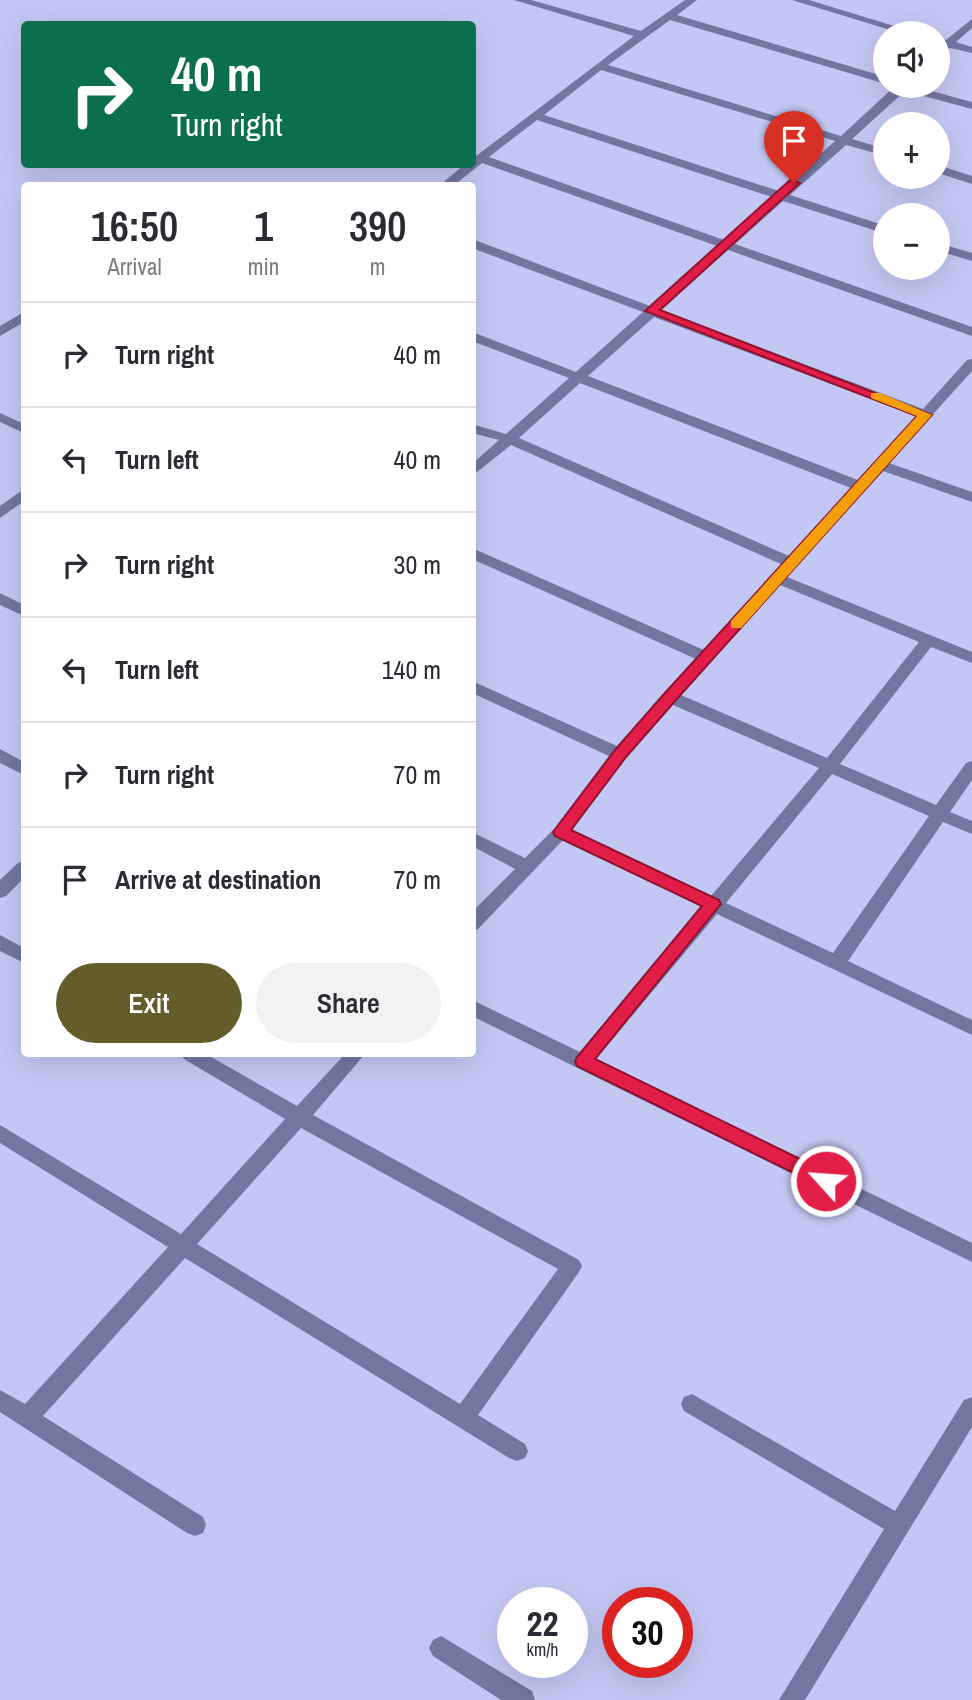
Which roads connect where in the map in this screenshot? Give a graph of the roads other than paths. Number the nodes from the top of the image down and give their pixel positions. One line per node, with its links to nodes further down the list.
1 (519, 0): 7 (street)
2 (692, 0): 4 (street)
3 (797, 0): 5 (street)
4 (671, 17): 7 (street); 12 (street)
5 (873, 22)
6 (972, 22): 8 (street)
7 (642, 35): 11 (street)
8 (950, 37)
9 (950, 44): 10 (street)
10 (972, 50)
11 (599, 66): 16 (street); 17 (street)
12 (873, 77)
13 (889, 98): 17 (street)
14 (944, 98): 15 (street)
15 (972, 106)
16 (536, 116): 19 (street); 25 (street)
17 (842, 139): 18 (street); 25 (street)
18 (873, 149)
19 (482, 159): 20 (street); 28 (street)
20 (476, 163)
21 (470, 168): 24 (street)
22 (950, 173): 23 (street)
23 (972, 180)
24 (450, 182)
25 (778, 197): 26 (street); 28 (street)
26 (873, 226)
27 (476, 245): 31 (street)
28 (724, 246): 31 (street); 34 (street)
29 (950, 251): 30 (street)
30 (972, 257)
31 (652, 311): 37 (street); 38 (street)
32 (21, 318): 33 (street)
33 (0, 332)
34 (972, 332)
35 (476, 337): 37 (street)
36 (972, 363): 38 (street)
37 (579, 376): 42 (street); 45 (street)
38 (926, 415): 43 (street)
39 (0, 417): 40 (street)
40 (21, 428)
41 (476, 429): 42 (street)
42 (509, 439): 44 (street); 50 (street)
43 (880, 465): 45 (street); 47 (street)
44 (476, 468)
45 (860, 486): 50 (street)
46 (21, 496): 48 (street)
47 (972, 497)
48 (0, 513)
49 (476, 555): 55 (street)
50 (791, 563): 51 (street)
51 (778, 578): 54 (street); 55 (street)
52 (0, 598): 53 (street)
53 (21, 609)
54 (928, 641): 56 (street); 62 (street)
55 (706, 657): 58 (street)
56 (972, 658)
57 (476, 688): 59 (street)
58 (670, 697): 59 (street); 62 (street)
59 (620, 754): 66 (street)
60 (0, 755): 61 (street)
61 (21, 767)
62 (829, 767): 64 (street); 71 (street)
63 (972, 767): 64 (street)
64 (939, 813): 65 (street); 75 (street)
65 (972, 828)
66 (561, 832): 68 (street); 71 (street)
67 (476, 840): 68 (street)
68 (527, 867): 72 (street)
69 (21, 871): 70 (street)
70 (0, 891)
71 (713, 904): 75 (street); 80 (street)
72 (476, 920)
73 (0, 942): 74 (street)
74 (21, 954)
75 (836, 963): 77 (street)
76 (476, 1009): 80 (street)
77 (972, 1028)
78 (196, 1057): 81 (street)
79 (353, 1057): 81 (street)
80 (583, 1062): 84 (street)
81 (301, 1118): 83 (street); 89 (street)
82 (0, 1133): 83 (street)
83 (181, 1246): 88 (street); 89 (street)
84 (972, 1253)
85 (0, 1400): 88 (street)
86 (692, 1404): 92 (street)
87 (972, 1407): 92 (street)
88 (27, 1418): 91 (street)
89 (463, 1418): 90 (street)
90 (517, 1451)
91 (195, 1525)
92 (899, 1526): 95 (street)
93 (441, 1648): 94 (street)
94 (523, 1700)
95 (791, 1700)

